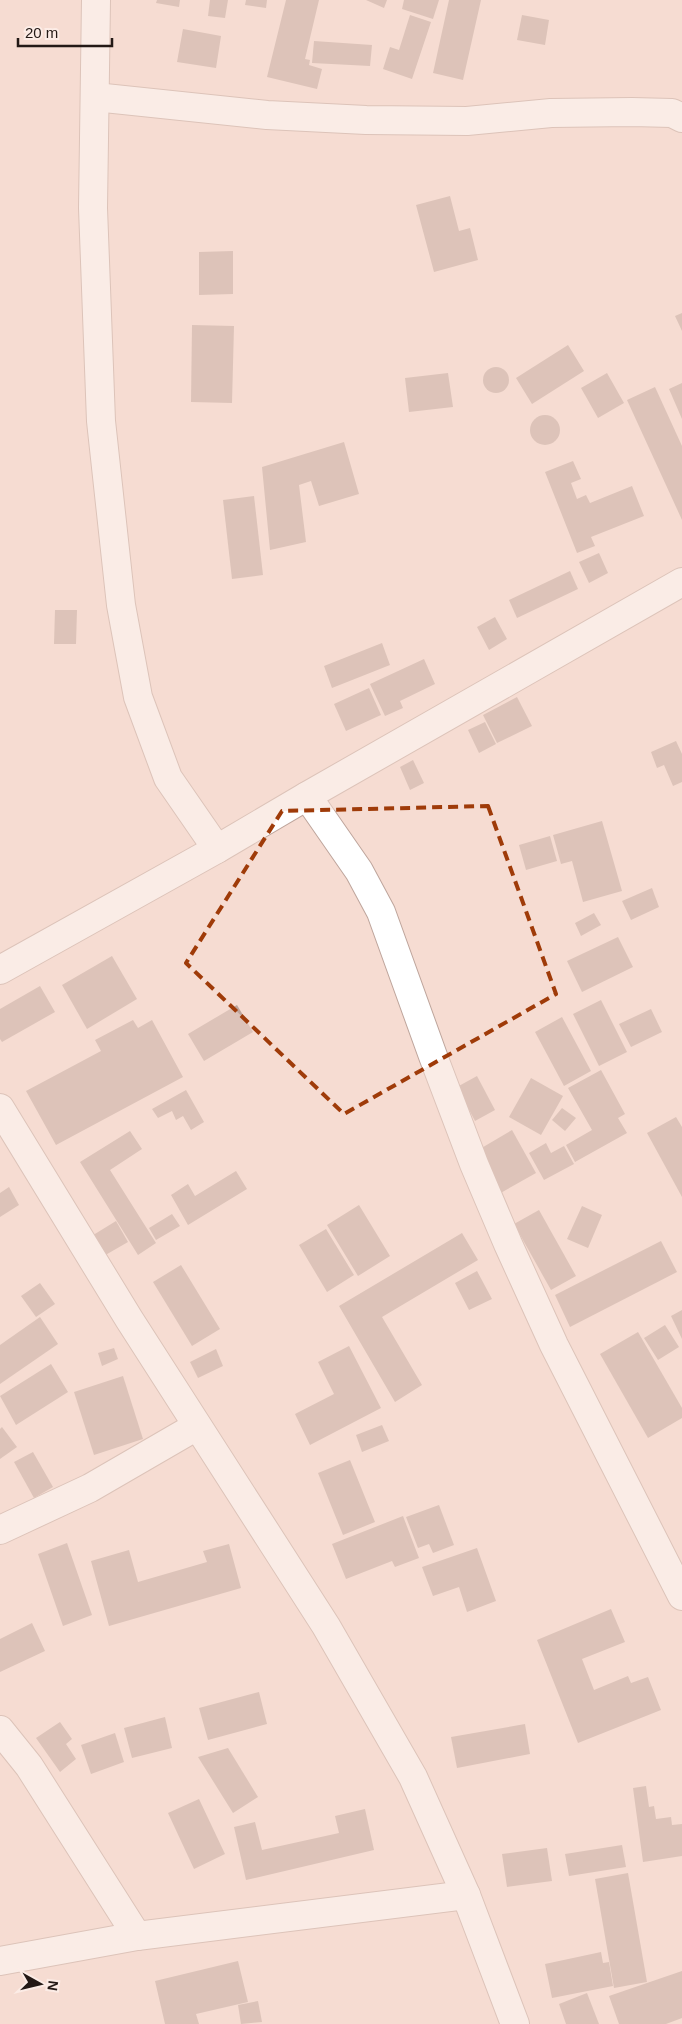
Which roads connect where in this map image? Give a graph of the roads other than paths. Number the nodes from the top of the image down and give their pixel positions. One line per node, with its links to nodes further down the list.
1 (96, 0): 2 (street)
2 (95, 97): 3 (street); 6 (street)
3 (682, 118)
4 (682, 582): 5 (street)
5 (307, 796): 6 (street); 11 (street)
6 (217, 849): 7 (street)
7 (0, 970)
8 (0, 1108): 9 (street)
9 (197, 1426): 10 (street); 13 (street)
10 (0, 1530)
11 (682, 1596)
12 (0, 1730): 14 (street)
13 (466, 1895): 14 (street); 16 (street)
14 (137, 1936): 15 (street)
15 (0, 1960)
16 (515, 2024)

